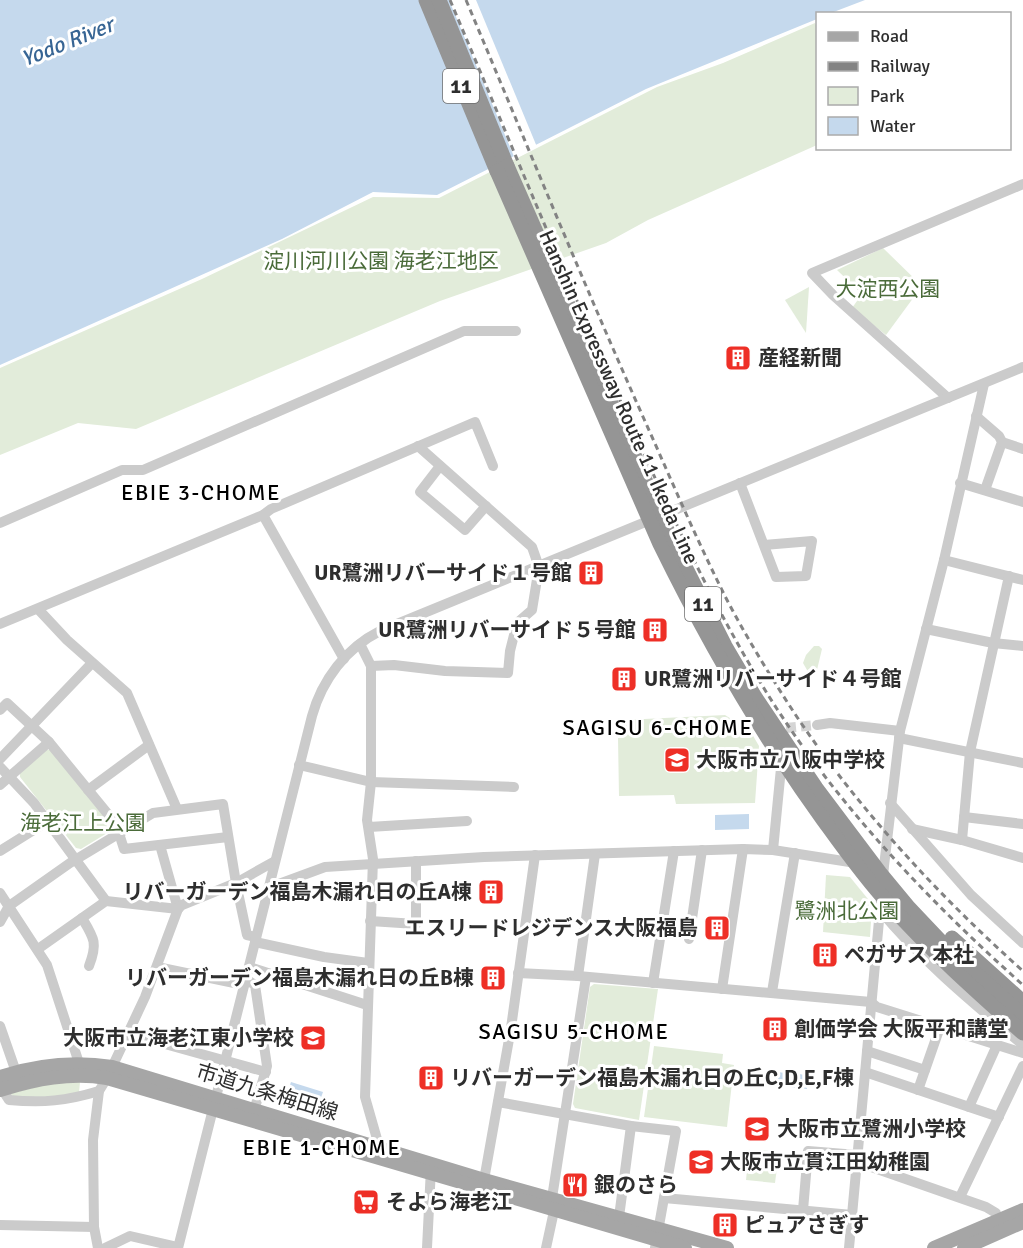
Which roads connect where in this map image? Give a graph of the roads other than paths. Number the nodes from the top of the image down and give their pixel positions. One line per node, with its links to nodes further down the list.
1 (426, 0): 112 (highway, Hanshin Expressway Route 11 Ikeda Line / 11, bridge)
2 (439, 0): 61 (highway, Hanshin Expressway Route 11 Ikeda Line / 11, bridge)
3 (1023, 184): 7 (street)
4 (516, 331): 20 (street)
5 (1023, 367): 6 (street)
6 (984, 384): 7 (street); 8 (street)
7 (948, 398): 14 (street)
8 (976, 416): 9 (street); 15 (street)
9 (1002, 441): 11 (street); 16 (street)
10 (418, 446): 12 (street); 13 (street); 19 (street)
11 (1023, 449)
12 (440, 466): 18 (street); 18 (street)
13 (493, 466)
14 (740, 483): 21 (street); 23 (street)
15 (960, 483): 16 (street); 22 (street)
16 (985, 490): 17 (street)
17 (1023, 502)
18 (486, 506): 23 (street)
19 (263, 515): 26 (street); 32 (street)
20 (0, 523)
21 (764, 545): 21 (street)
22 (944, 560): 24 (street); 28 (street)
23 (539, 567): 30 (street); 34 (street)
24 (1009, 576): 25 (street); 29 (street)
25 (1023, 580)
26 (38, 609): 27 (street); 33 (street)
27 (1, 625)
28 (926, 629): 29 (street); 39 (street)
29 (993, 643): 31 (street); 42 (street)
30 (360, 644): 32 (street); 34 (street)
31 (1023, 646)
32 (344, 659): 45 (street)
33 (92, 663): 37 (street); 41 (street)
34 (371, 666): 48 (street)
35 (0, 710): 37 (street)
36 (817, 725): 39 (street)
37 (32, 726): 40 (street); 43 (street)
38 (786, 728): 67 (street)
39 (900, 735): 42 (street); 52 (street)
40 (49, 742): 47 (street); 51 (street)
41 (148, 744): 51 (street); 53 (street)
42 (970, 752): 44 (street); 54 (street)
43 (0, 759)
44 (1023, 763)
45 (299, 765): 48 (street); 75 (street)
46 (0, 767): 47 (street)
47 (10, 776): 49 (street); 55 (street)
48 (371, 782): 50 (street); 58 (street)
49 (0, 785)
50 (514, 787)
51 (88, 790): 60 (street)
52 (890, 803): 59 (street); 78 (street)
53 (177, 809): 60 (street); 62 (street)
54 (964, 817): 57 (street); 63 (street)
55 (48, 821): 68 (street); 74 (street)
56 (467, 821): 58 (street)
57 (1023, 824)
58 (369, 827): 77 (street)
59 (912, 829): 63 (street); 91 (street)
60 (118, 833): 64 (street); 74 (street)
61 (852, 836): 104 (highway, 11, bridge); 107 (highway, Hanshin Expressway Route 11 Ikeda Line / 11, bridge)
62 (228, 837): 64 (street); 79 (street)
63 (962, 840): 73 (street)
64 (160, 845): 84 (street)
65 (743, 849): 66 (street); 67 (street); 101 (street)
66 (702, 850): 69 (street); 90 (street)
67 (773, 850): 70 (street)
68 (0, 851)
69 (674, 851): 71 (street); 100 (street)
70 (795, 853): 78 (street); 102 (street)
71 (595, 854): 72 (street); 98 (street)
72 (535, 855): 76 (street); 97 (street)
73 (1023, 858)
74 (77, 861): 82 (street); 83 (street)
75 (275, 861): 79 (street); 80 (street)
76 (416, 861): 77 (street); 87 (street)
77 (372, 864): 80 (street); 87 (street)
78 (884, 866): 85 (street)
79 (236, 883): 84 (street); 89 (street)
80 (268, 888): 89 (street)
81 (0, 893): 83 (street)
82 (106, 901): 84 (street); 86 (street)
83 (9, 906): 88 (street); 92 (street)
84 (178, 909): 96 (street)
85 (880, 910): 103 (street); 111 (street)
86 (82, 918): 92 (street); 94 (street)
87 (370, 921): 93 (street)
88 (0, 922)
89 (256, 939): 93 (street); 95 (street)
90 (689, 939)
91 (1023, 943)
92 (38, 949): 118 (street)
93 (368, 963): 105 (street)
94 (89, 966)
95 (249, 966): 99 (street); 105 (street)
96 (157, 967): 99 (street); 110 (street)
97 (518, 974): 98 (street); 128 (street)
98 (582, 977): 100 (street); 132 (street)
99 (245, 982): 117 (street); 123 (street)
100 (653, 983): 101 (street)
101 (722, 989): 102 (street)
102 (772, 992): 103 (street)
103 (871, 1002): 109 (street); 115 (street)
104 (1023, 1002)
105 (367, 1005): 135 (street)
106 (1023, 1011): 111 (street)
107 (1023, 1016)
108 (0, 1026): 121 (street)
109 (940, 1027): 113 (street); 120 (street)
110 (131, 1028): 117 (street); 122 (street)
111 (1007, 1031): 114 (street)
112 (1023, 1032)
113 (997, 1045): 116 (street); 131 (street)
114 (1023, 1045)
115 (867, 1051): 120 (street); 124 (street)
116 (1023, 1053)
117 (225, 1060): 123 (street); 129 (street)
118 (79, 1063): 121 (main road, 市道九条梅田線); 122 (main road, 市道九条梅田線)
119 (1023, 1066): 133 (street)
120 (925, 1070): 126 (street)
121 (16, 1072): 125 (main road, 市道九条梅田線)
122 (110, 1072): 125 (main road, 市道九条梅田線); 127 (street); 129 (main road, 市道九条梅田線)
123 (266, 1072): 130 (street)
124 (865, 1072): 126 (street); 136 (street)
125 (1, 1085): 127 (street)
126 (918, 1090): 131 (street)
127 (99, 1091): 149 (street)
128 (498, 1102): 132 (street); 138 (street)
129 (214, 1103): 135 (main road, 市道九条梅田線); 137 (main road, 市道九条梅田線); 153 (street)
130 (256, 1104)
131 (969, 1107): 133 (street)
132 (565, 1115): 134 (street); 141 (street)
133 (999, 1117): 139 (street)
134 (631, 1126): 140 (street); 145 (street)
135 (376, 1146): 137 (main road, 市道九条梅田線)
136 (857, 1159): 139 (street); 142 (street); 144 (street)
137 (431, 1169): 138 (main road, 市道九条梅田線); 141 (main road, 市道九条梅田線); 154 (street)
138 (484, 1179): 141 (main road, 市道九条梅田線)
139 (960, 1197): 146 (street)
140 (664, 1198): 142 (street); 150 (street)
141 (553, 1205): 145 (main road, 市道九条梅田線); 150 (main road, 市道九条梅田線); 155 (street)
142 (803, 1210): 144 (street)
143 (1023, 1210): 146 (main road)
144 (852, 1215): 158 (street)
145 (619, 1217): 150 (main road, 市道九条梅田線)
146 (997, 1222): 159 (main road)
147 (1023, 1222): 160 (main road)
148 (0, 1225): 149 (street)
149 (94, 1227): 151 (street)
150 (657, 1239): 156 (main road, 市道九条梅田線); 157 (main road, 市道九条梅田線)
151 (98, 1248)
152 (105, 1248): 153 (street)
153 (178, 1248)
154 (426, 1248)
155 (546, 1248)
156 (685, 1248)
157 (727, 1248)
158 (849, 1248)
159 (934, 1248)
160 (963, 1248)

